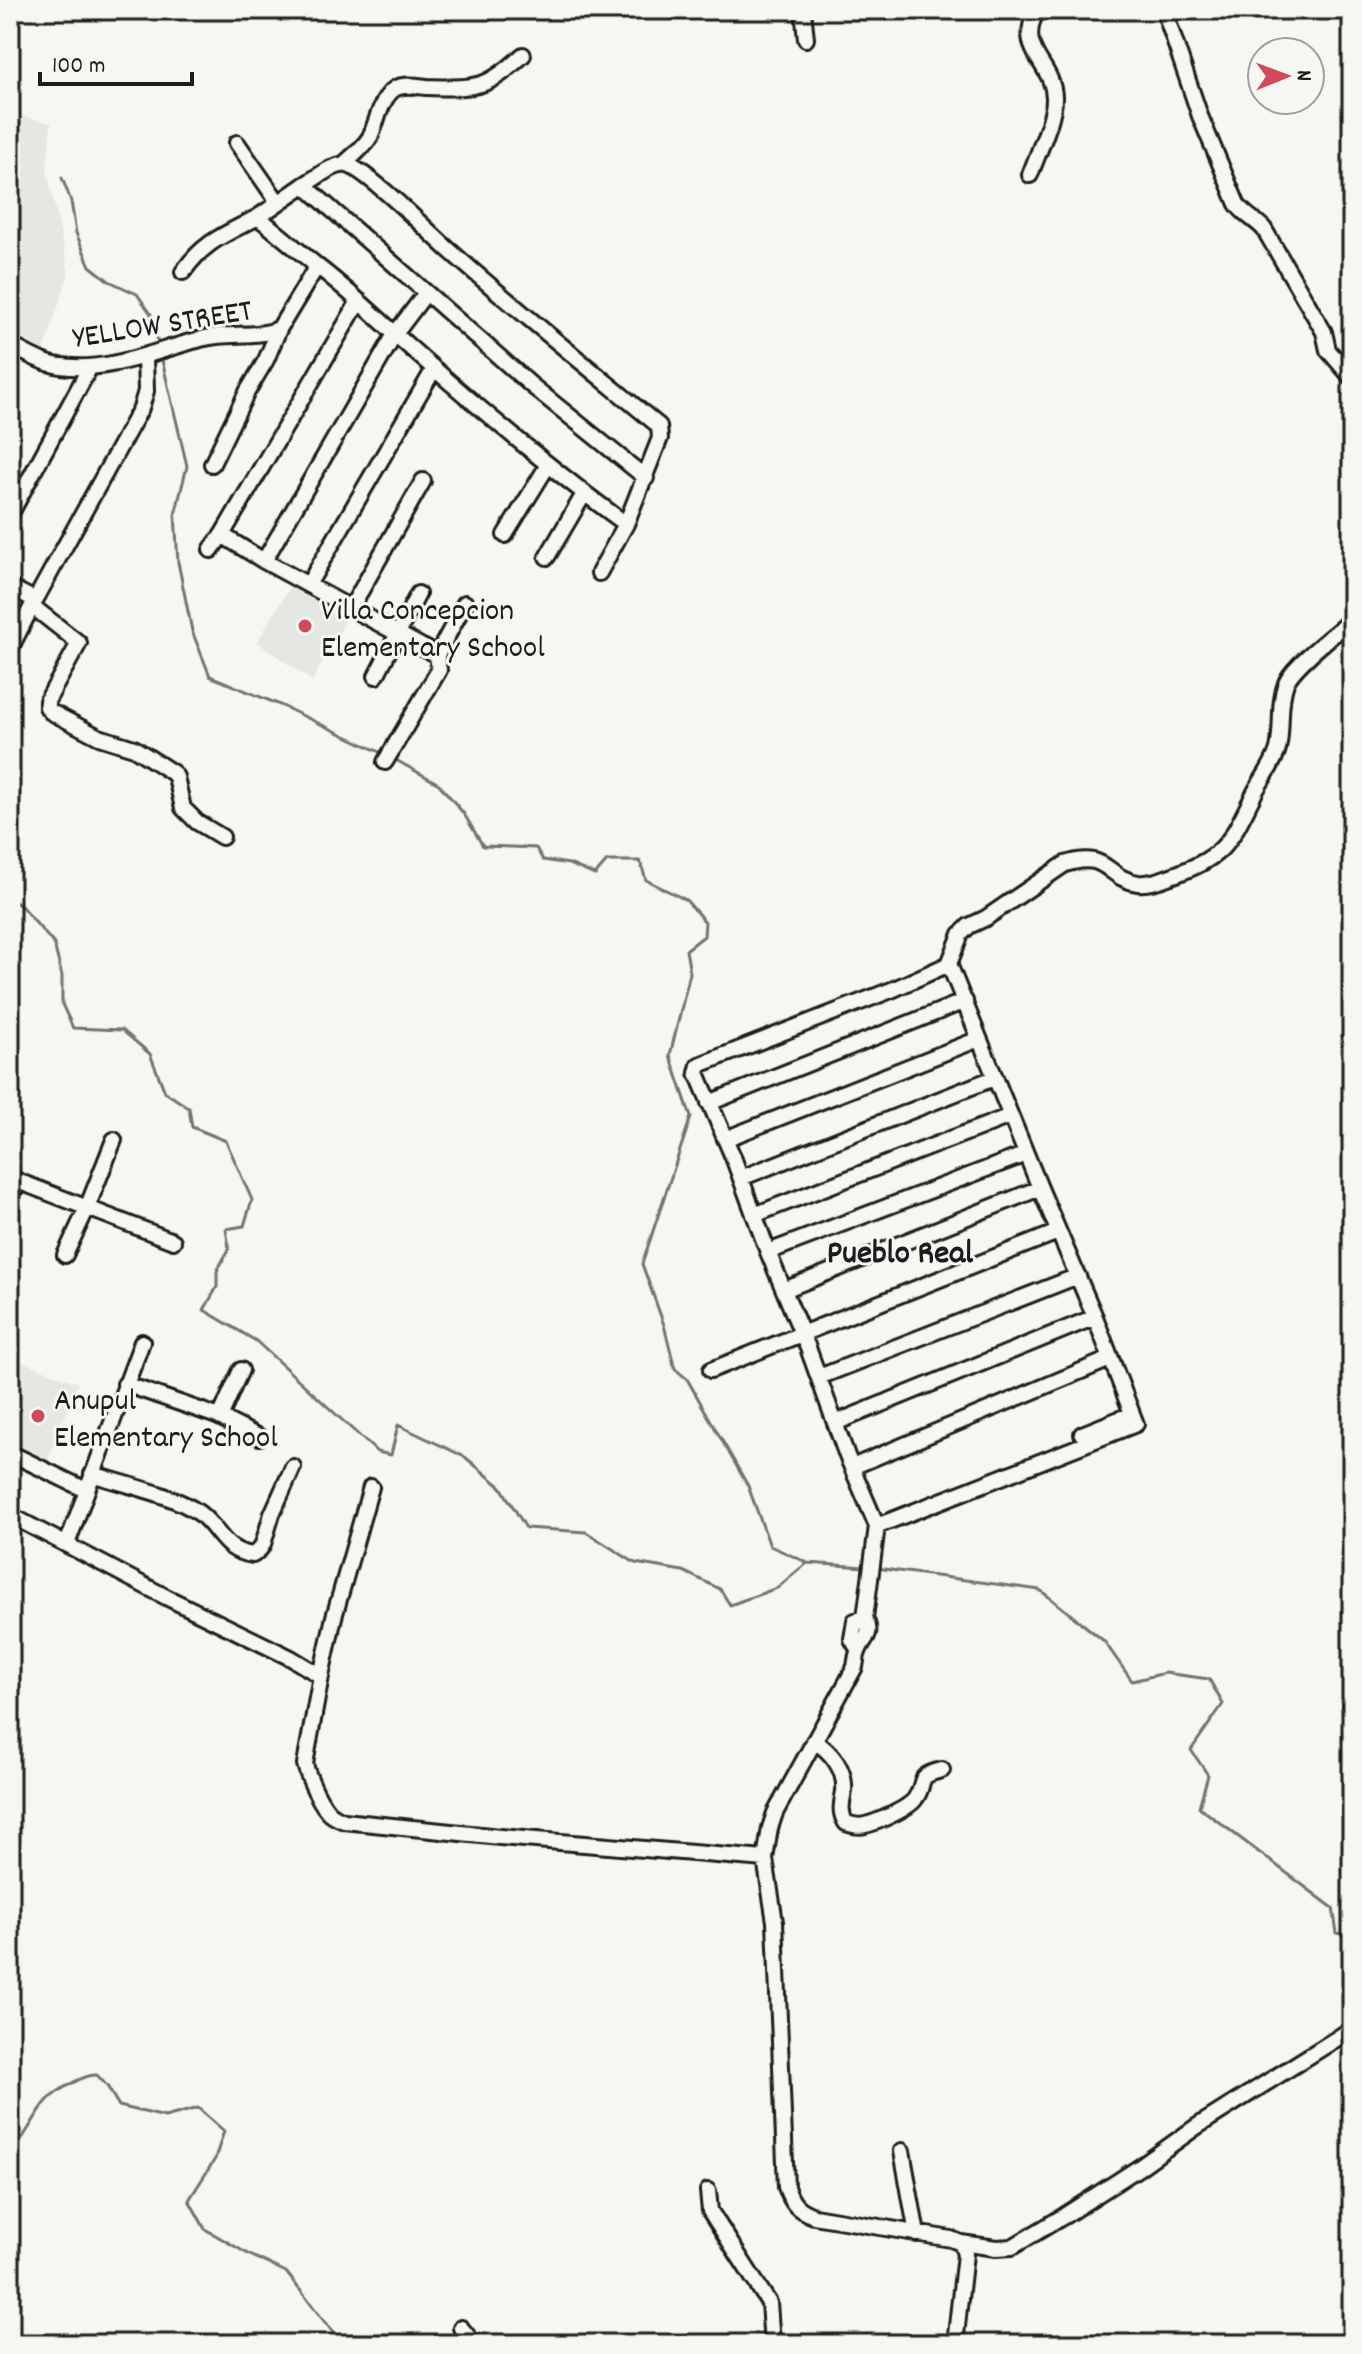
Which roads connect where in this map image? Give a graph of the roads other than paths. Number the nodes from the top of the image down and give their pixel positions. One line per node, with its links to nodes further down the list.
1 (803, 10): 4 (street)
2 (1037, 10): 8 (street)
3 (1164, 10): 22 (street)
4 (806, 39)
5 (523, 55): 7 (street)
6 (237, 143): 10 (street)
7 (344, 164): 9 (street); 25 (street)
8 (1030, 175)
9 (304, 185): 10 (street); 14 (street)
10 (278, 202): 11 (street)
11 (258, 217): 12 (street); 13 (street)
12 (317, 266): 15 (street); 16 (street)
13 (183, 272)
14 (426, 293): 17 (street); 25 (street)
15 (359, 301): 17 (street); 30 (street)
16 (279, 329): 19 (street, YELLOW STREET); 23 (street)
17 (395, 334): 21 (street); 34 (street)
18 (10, 345): 20 (street, YELLOW STREET)
19 (148, 356): 20 (street, YELLOW STREET); 39 (street)
20 (90, 367): 28 (street)
21 (434, 369): 24 (street); 36 (street)
22 (1352, 378)
23 (212, 464)
24 (548, 465): 27 (street); 31 (street)
25 (646, 478): 29 (street)
26 (423, 481): 41 (street)
27 (584, 494): 29 (street); 33 (street)
28 (10, 515)
29 (626, 524): 35 (street)
30 (222, 535): 32 (street); 34 (street)
31 (505, 535)
32 (211, 550)
33 (547, 557)
34 (264, 561): 36 (street)
35 (599, 573)
36 (308, 585): 41 (street)
37 (10, 587): 39 (street)
38 (418, 594): 43 (street)
39 (33, 603): 44 (street); 48 (street)
40 (465, 603): 45 (street)
41 (351, 608): 43 (street)
42 (1352, 619): 49 (street)
43 (396, 634): 45 (street); 46 (street)
44 (10, 649)
45 (437, 655): 47 (street)
46 (376, 676)
47 (389, 756)
48 (222, 837)
49 (949, 964): 50 (street); 55 (street)
50 (965, 1001): 51 (street); 55 (street)
51 (979, 1039): 53 (street); 57 (street)
52 (11, 1065): 54 (street)
53 (994, 1078): 56 (street); 60 (street)
54 (10, 1082)
55 (709, 1103): 57 (street)
56 (1010, 1116): 59 (street); 65 (street)
57 (725, 1139): 60 (street)
58 (114, 1140): 64 (street)
59 (1026, 1154): 62 (street); 68 (street)
60 (741, 1178): 65 (street)
61 (14, 1179): 63 (street); 64 (street)
62 (1040, 1188): 66 (street); 71 (street)
63 (10, 1199)
64 (87, 1208): 67 (street); 69 (street)
65 (754, 1215): 68 (street)
66 (1058, 1232): 70 (street); 73 (street)
67 (173, 1241)
68 (768, 1252): 71 (street)
69 (65, 1255)
70 (1078, 1276): 72 (street); 78 (street)
71 (784, 1290): 73 (street)
72 (1095, 1317): 75 (street); 81 (street)
73 (802, 1334): 77 (street); 78 (street)
74 (142, 1342): 79 (street)
75 (1110, 1359): 85 (street); 90 (street)
76 (241, 1370): 80 (street)
77 (711, 1370)
78 (819, 1377): 81 (street)
79 (125, 1384): 80 (street); 86 (street)
80 (220, 1417): 82 (street)
81 (835, 1423): 85 (street)
82 (259, 1437)
83 (10, 1453): 88 (street)
84 (293, 1467): 86 (street)
85 (852, 1467): 90 (street)
86 (92, 1474): 88 (street)
87 (371, 1487): 92 (street)
88 (86, 1490): 91 (street)
89 (10, 1515): 91 (street)
90 (875, 1522): 93 (street)
91 (67, 1544): 92 (street)
92 (321, 1676): 95 (street)
93 (814, 1741): 94 (street); 95 (street)
94 (942, 1770)
95 (765, 1859): 99 (street)
96 (1352, 2029): 100 (street)
97 (902, 2151): 99 (street)
98 (708, 2191): 103 (street)
99 (917, 2234): 100 (street)
100 (961, 2243): 104 (street)
101 (461, 2328): 102 (street)
102 (474, 2344)
103 (772, 2344)
104 (955, 2344)

